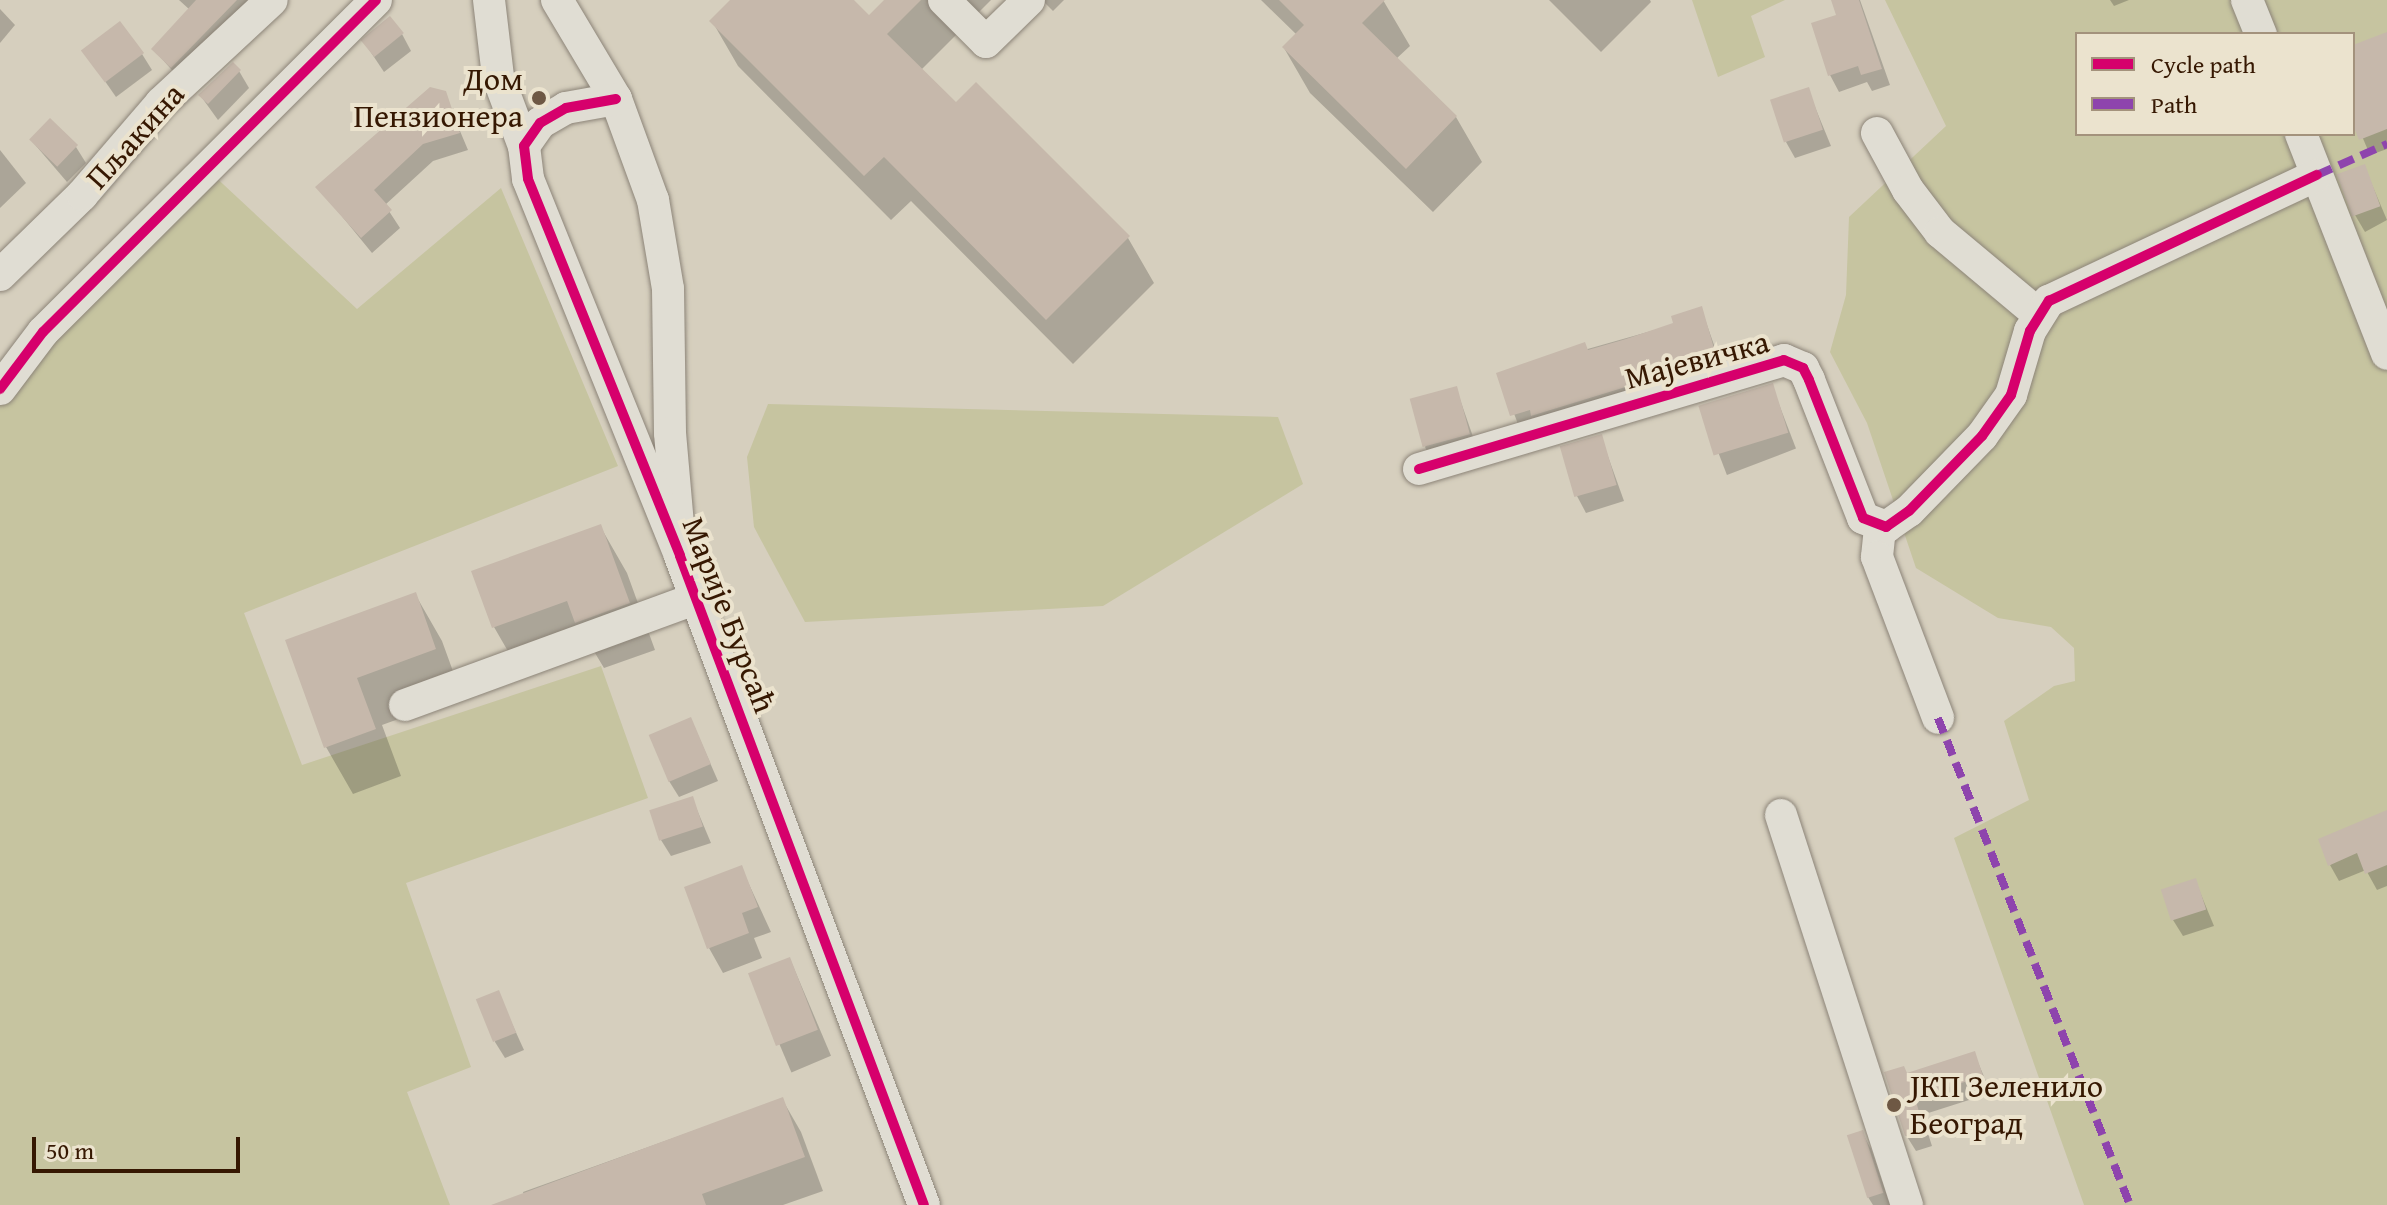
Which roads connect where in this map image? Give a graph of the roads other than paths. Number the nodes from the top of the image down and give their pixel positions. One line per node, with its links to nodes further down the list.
1 (272, 0): 14 (street, Пљакина)
2 (376, 0): 17 (street)
3 (489, 0): 12 (street, Марије Бурсаћ)
4 (557, 0): 9 (street, Марије Бурсаћ)
5 (944, 0): 6 (street)
6 (1029, 0)
7 (2247, 0): 8 (street)
8 (2260, 32)
9 (616, 99): 12 (street); 20 (street, Марије Бурсаћ)
10 (1877, 133): 15 (street)
11 (2302, 136): 13 (street)
12 (524, 146): 20 (street, Марије Бурсаћ)
13 (2317, 175): 15 (street); 16 (street)
14 (0, 275)
15 (2038, 314): 19 (street)
16 (2387, 354)
17 (0, 389)
18 (1419, 469): 19 (street, Мајевичка)
19 (1880, 528): 23 (street)
20 (680, 556): 21 (street, Марије Бурсаћ)
21 (695, 599): 22 (street); 25 (street, Марије Бурсаћ)
22 (405, 705)
23 (1938, 718)
24 (1781, 815): 26 (street)
25 (924, 1205)
26 (1907, 1205)

